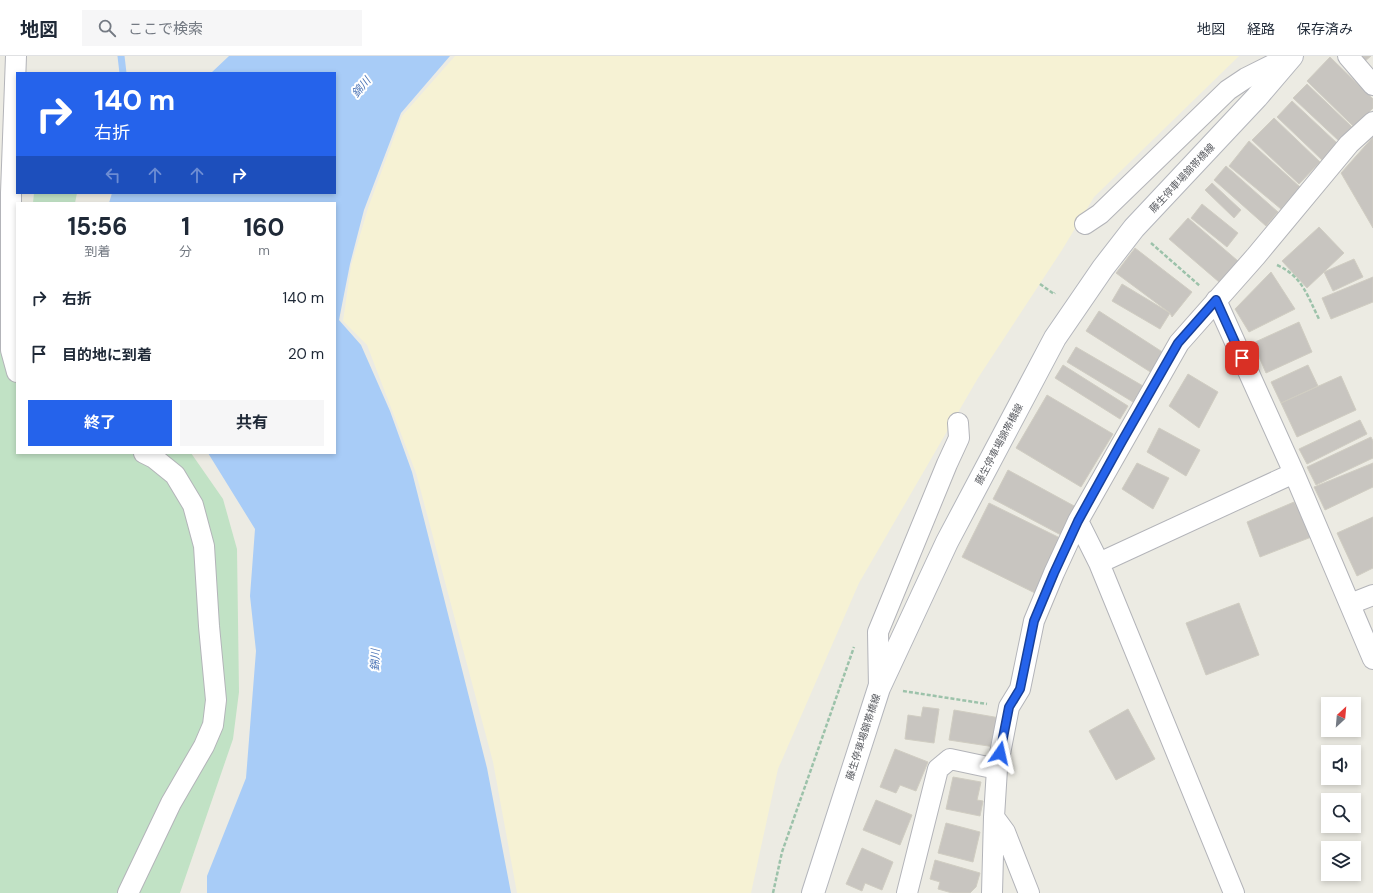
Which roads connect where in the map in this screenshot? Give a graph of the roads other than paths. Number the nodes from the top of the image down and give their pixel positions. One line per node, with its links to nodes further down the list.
1 (16, 56): 6 (street)
2 (1291, 56): 7 (street); 18 (main road, 藤生停車場錦帯橋線)
3 (1348, 56): 4 (street)
4 (1373, 85)
5 (1373, 122): 8 (street)
6 (5, 193): 9 (street)
7 (1085, 224)
8 (1216, 300): 12 (street); 13 (street)
9 (16, 368)
10 (958, 423): 18 (street)
11 (146, 454): 21 (street)
12 (1294, 473): 14 (street); 16 (street)
13 (1078, 521): 14 (street); 19 (street)
14 (1098, 563): 26 (street)
15 (1373, 595): 16 (street)
16 (1350, 604): 17 (street)
17 (1373, 659)
18 (879, 688): 22 (main road, 藤生停車場錦帯橋線)
19 (998, 769): 20 (street); 23 (street)
20 (994, 817): 24 (street); 25 (street)
21 (128, 893)
22 (813, 893)
23 (906, 893)
24 (992, 893)
25 (1029, 893)
26 (1234, 893)

